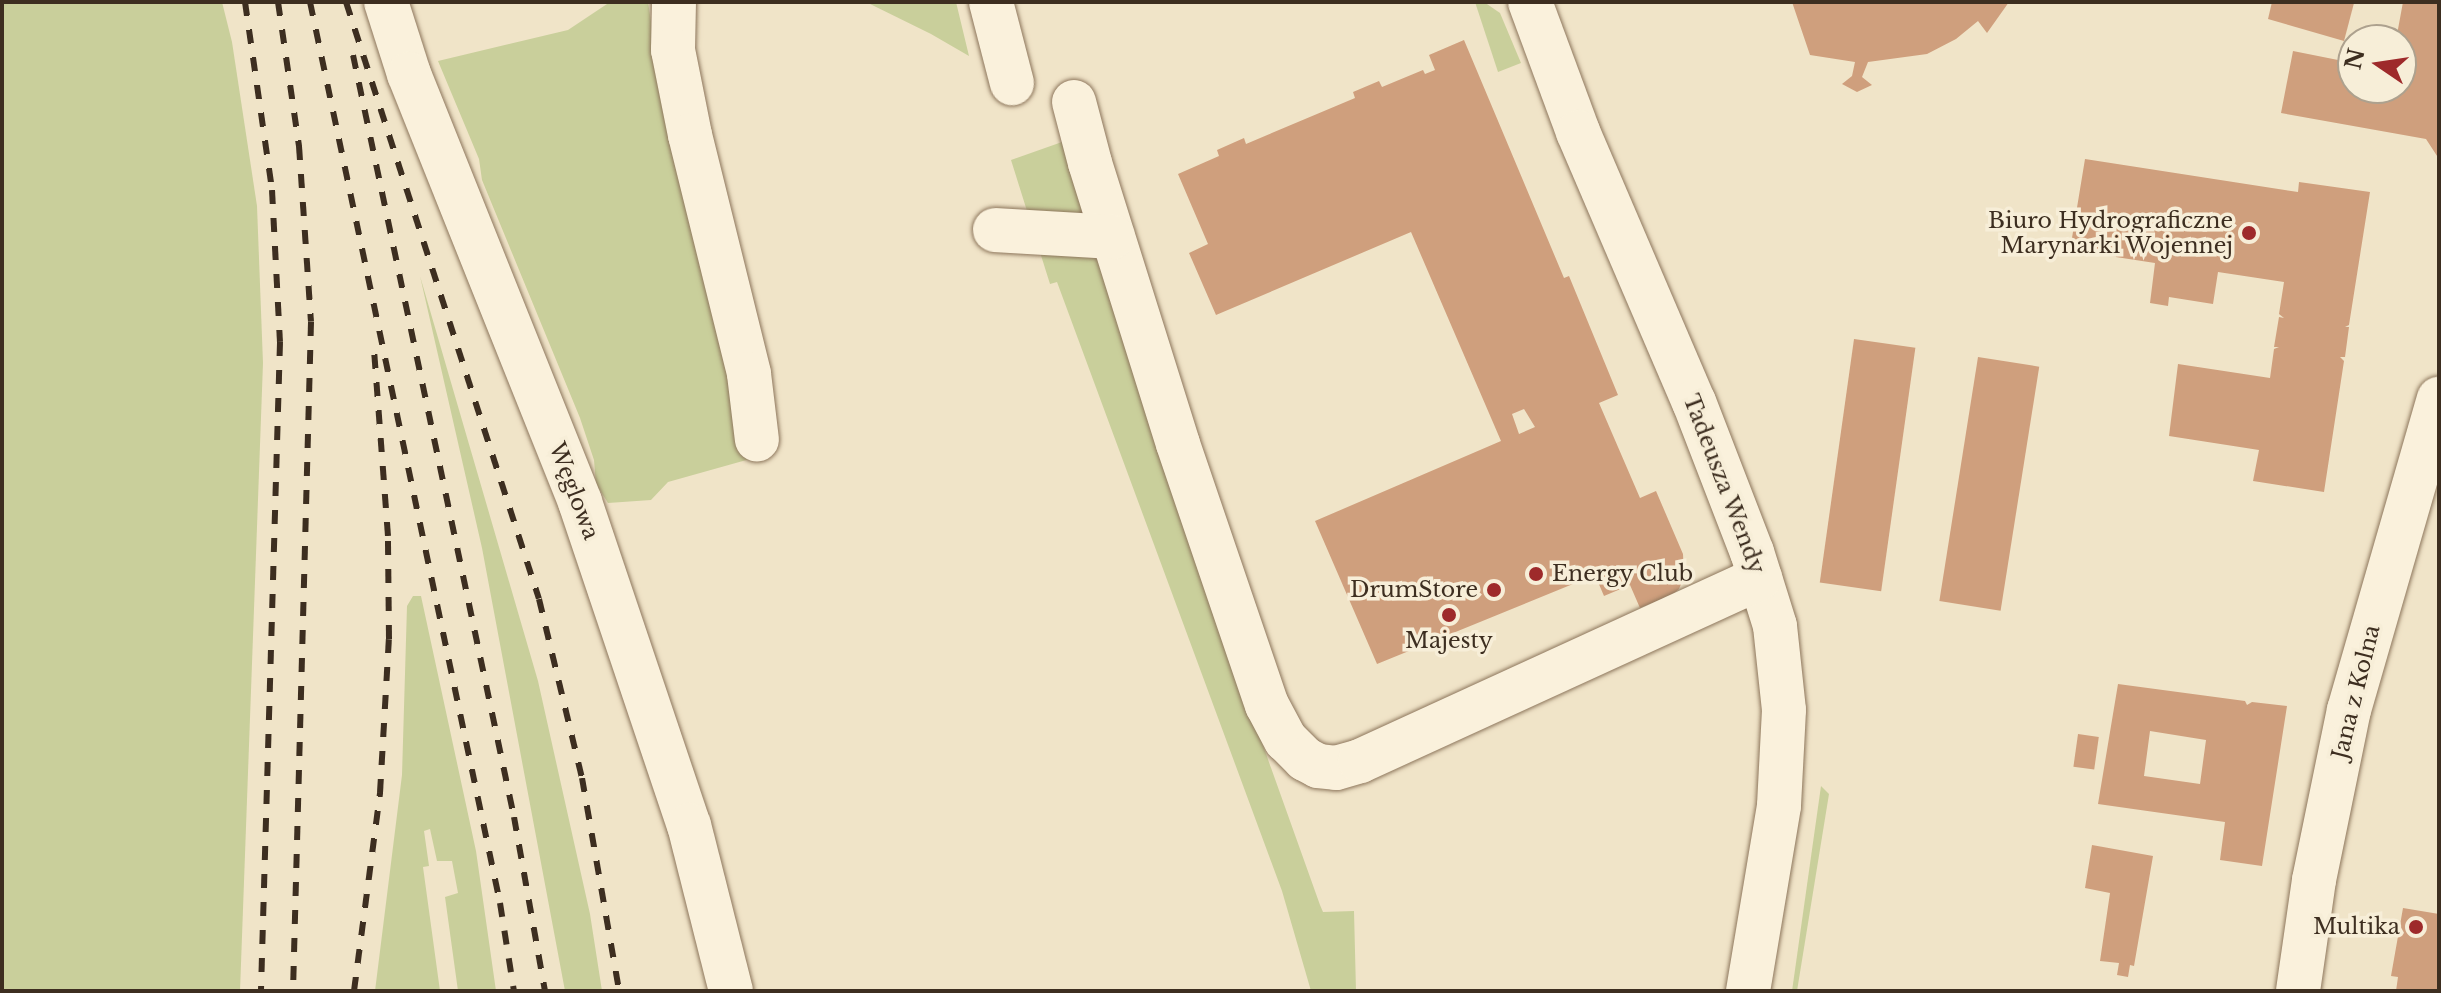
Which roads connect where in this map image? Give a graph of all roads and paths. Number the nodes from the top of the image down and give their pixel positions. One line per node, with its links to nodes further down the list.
1 (386, 2): 12 (street, Węglowa)
2 (674, 2): 10 (street)
3 (991, 2): 5 (street)
4 (1530, 2): 11 (street, Tadeusza Wendy)
5 (1012, 83)
6 (1074, 102): 8 (street)
7 (995, 230): 8 (street)
8 (1113, 237): 11 (street)
9 (2439, 399): 14 (street, Jana z Kolna)
10 (757, 440)
11 (1760, 578): 13 (street, Tadeusza Wendy)
12 (731, 991)
13 (1748, 991)
14 (2298, 991)

